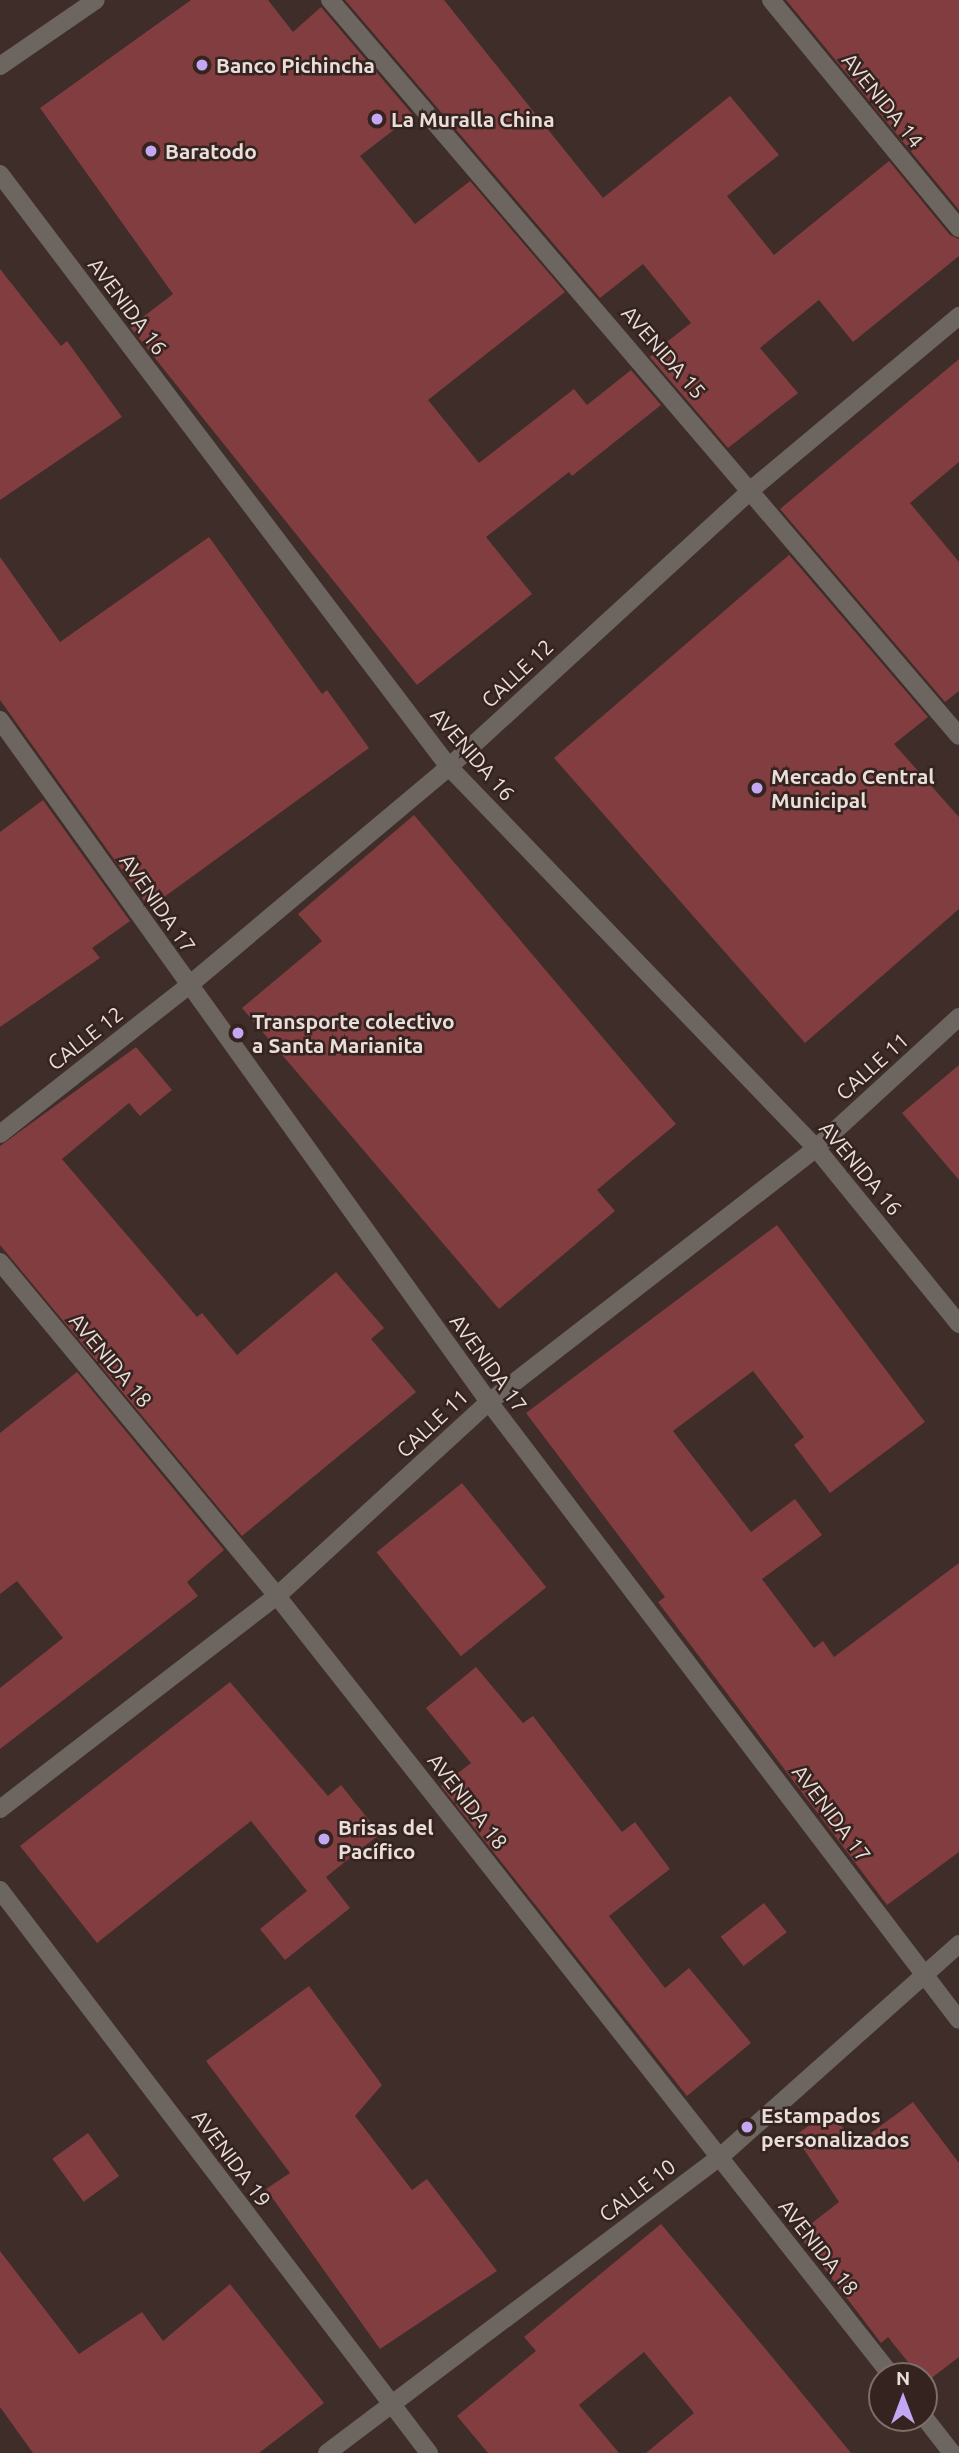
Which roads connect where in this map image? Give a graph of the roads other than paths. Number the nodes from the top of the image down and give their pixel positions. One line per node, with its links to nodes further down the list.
1 (96, 0): 4 (street)
2 (330, 0): 8 (street, AVENIDA 15)
3 (771, 0): 6 (street, AVENIDA 14)
4 (0, 66)
5 (0, 174): 11 (street, AVENIDA 16)
6 (959, 228)
7 (959, 316): 8 (street, CALLE 12)
8 (752, 489): 10 (street, AVENIDA 15); 11 (street, CALLE 12)
9 (0, 720): 12 (street, AVENIDA 17)
10 (959, 736)
11 (449, 767): 12 (street, CALLE 12); 15 (street, AVENIDA 16)
12 (188, 986): 14 (street, CALLE 12); 18 (street, AVENIDA 17)
13 (959, 1017): 15 (street, CALLE 11)
14 (0, 1134)
15 (816, 1148): 17 (street, AVENIDA 16); 18 (street, CALLE 11)
16 (0, 1262): 19 (street, AVENIDA 18)
17 (959, 1324)
18 (489, 1402): 19 (street, CALLE 11); 23 (street, AVENIDA 17)
19 (277, 1596): 20 (street, CALLE 11); 25 (street, AVENIDA 18)
20 (0, 1809)
21 (0, 1890): 27 (street, AVENIDA 19)
22 (959, 1944): 23 (street, CALLE 10)
23 (926, 1973): 24 (street, AVENIDA 17); 25 (street, CALLE 10)
24 (959, 2020)
25 (720, 2157): 26 (street, AVENIDA 18); 27 (street, CALLE 10)
26 (881, 2362)
27 (391, 2403): 29 (street, CALLE 10); 30 (street, AVENIDA 19)
28 (936, 2432): 31 (street)
29 (327, 2453)
30 (429, 2453)
31 (952, 2453)

